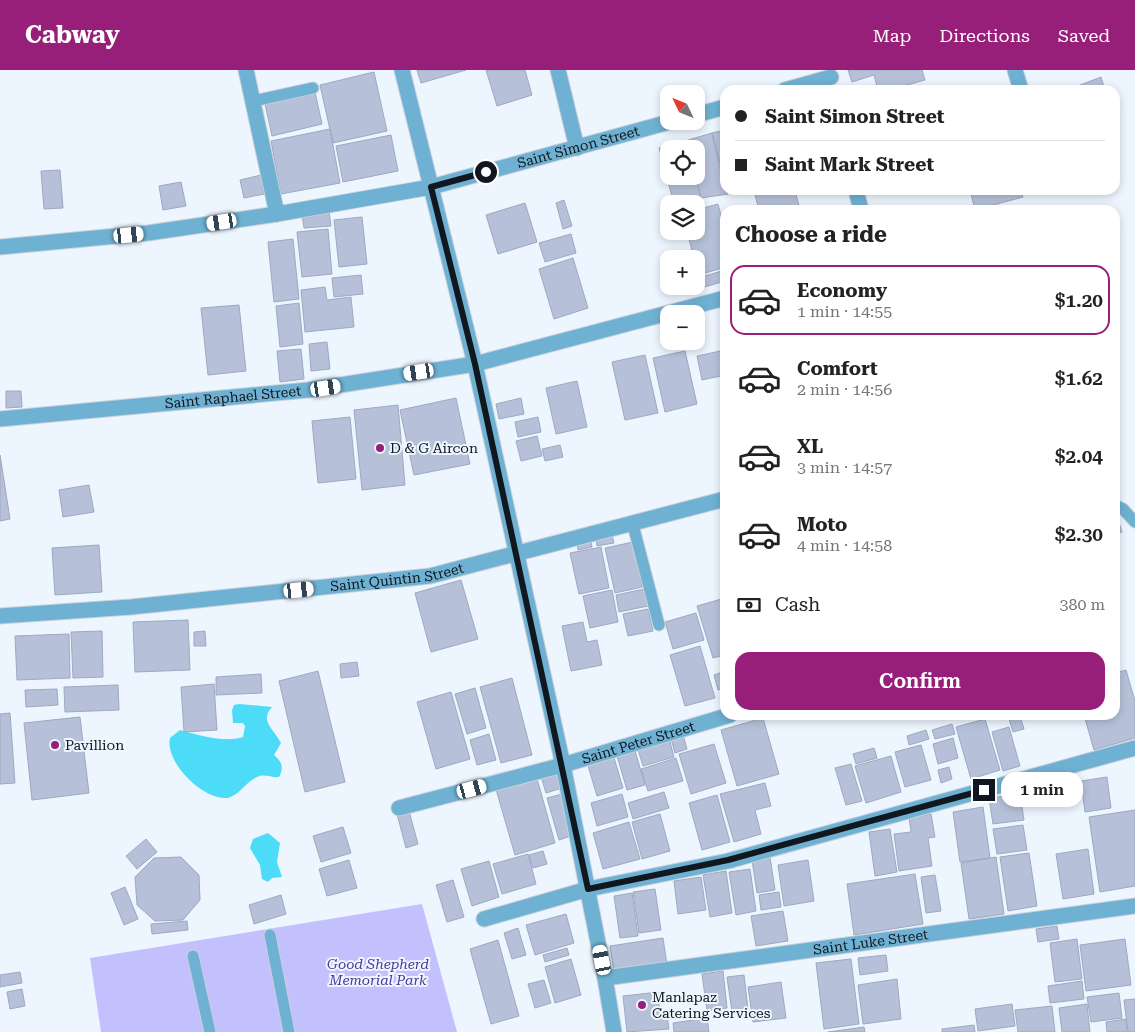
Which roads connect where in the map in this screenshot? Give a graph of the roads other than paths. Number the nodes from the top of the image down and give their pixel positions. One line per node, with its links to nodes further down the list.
1 (246, 70): 9 (street)
2 (402, 70): 14 (street)
3 (558, 70): 13 (street)
4 (1015, 70): 7 (street)
5 (831, 79): 6 (street)
6 (805, 85)
7 (1020, 85)
8 (313, 88): 9 (lane)
9 (253, 101): 15 (street)
10 (720, 108): 11 (street)
11 (705, 113)
12 (660, 125): 13 (street, Saint Simon Street)
13 (577, 148): 14 (street, Saint Simon Street)
14 (431, 187): 15 (street, Saint Simon Street); 18 (street)
15 (277, 214): 16 (street, Saint Simon Street)
16 (0, 247)
17 (720, 299): 18 (street, Saint Raphael Street)
18 (475, 364): 19 (street, Saint Raphael Street); 24 (street)
19 (0, 419)
20 (720, 500): 23 (street, Saint Quintin Street)
21 (1120, 508): 22 (lane)
22 (1135, 522)
23 (634, 524): 24 (street, Saint Quintin Street); 26 (lane)
24 (516, 554): 25 (street, Saint Quintin Street); 29 (street)
25 (0, 616)
26 (659, 625)
27 (720, 718): 29 (street, Saint Peter Street)
28 (1135, 748): 31 (street)
29 (563, 765): 30 (street, Saint Peter Street); 31 (street)
30 (400, 808)
31 (588, 889): 33 (street); 36 (street)
32 (1135, 906): 36 (street, Saint Luke Street)
33 (484, 919)
34 (270, 935): 38 (lane)
35 (193, 956): 37 (lane)
36 (605, 978): 39 (street)
37 (210, 1032)
38 (289, 1032)
39 (614, 1032)

